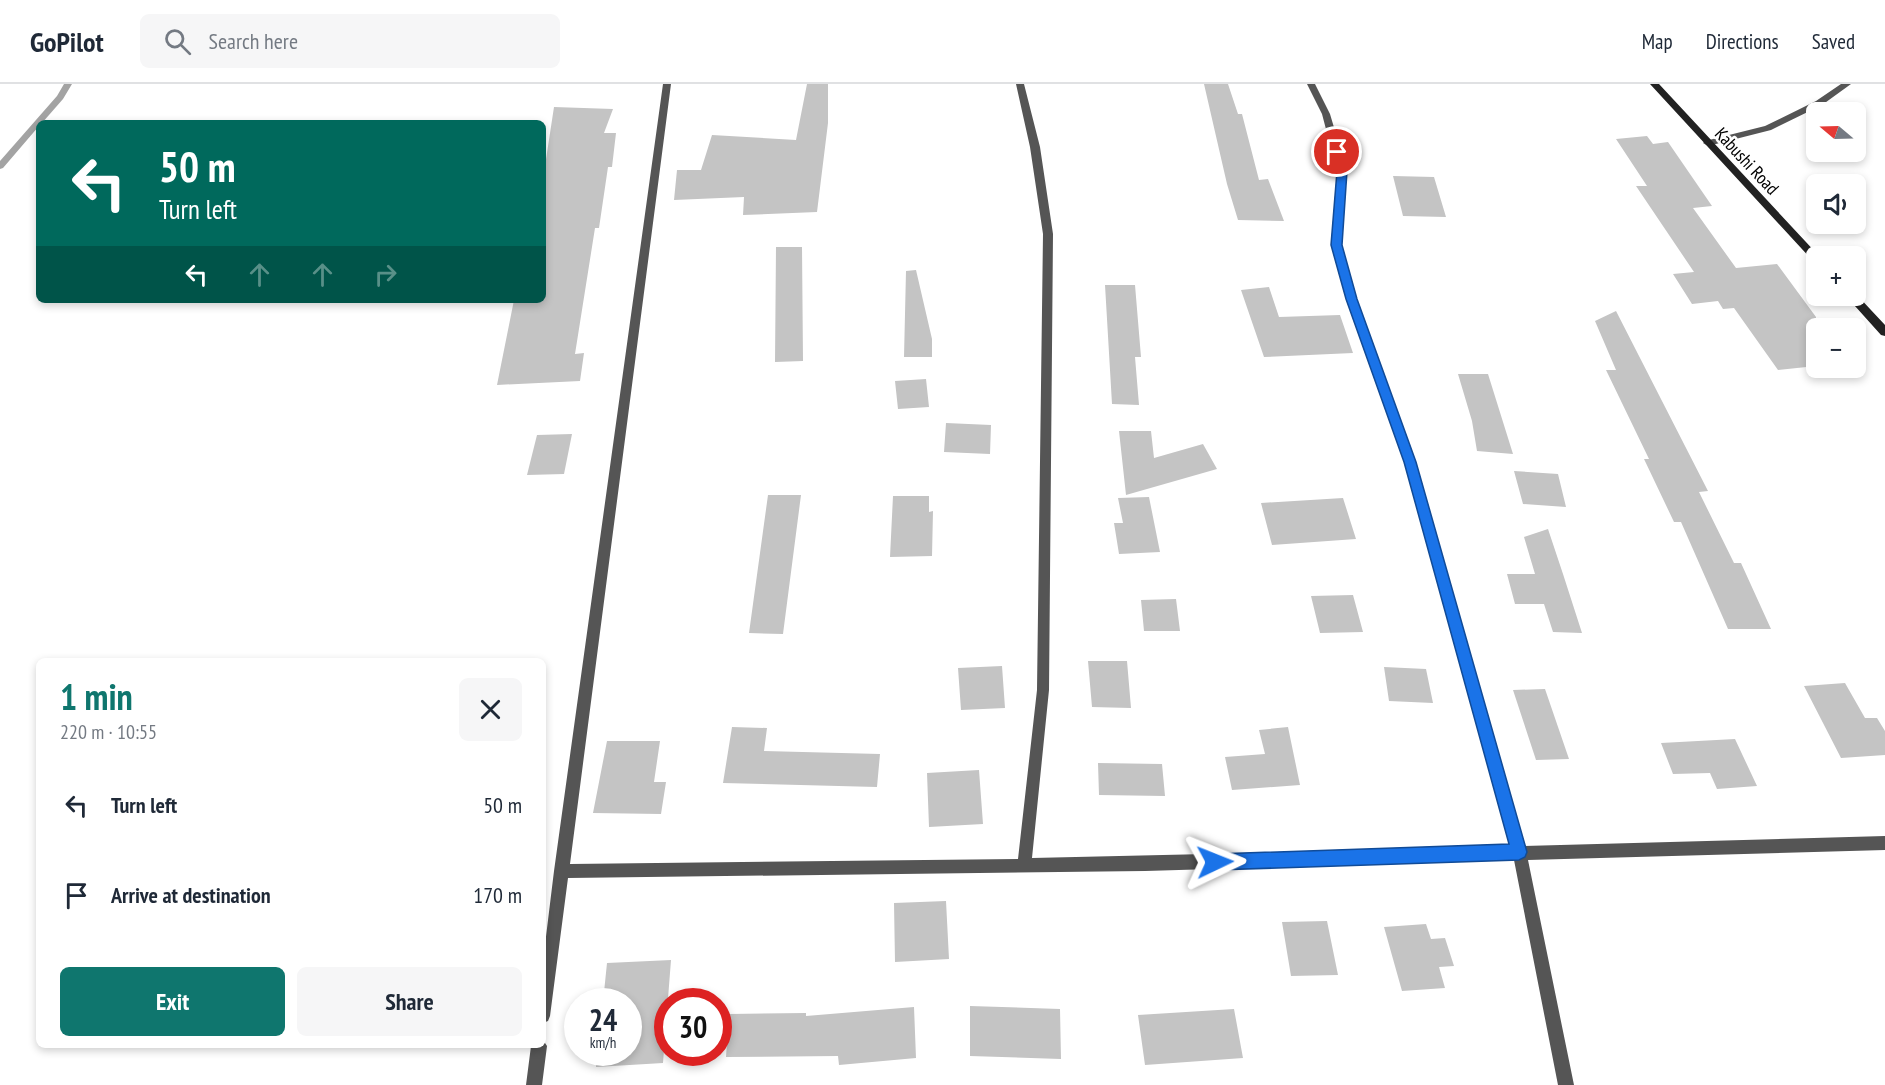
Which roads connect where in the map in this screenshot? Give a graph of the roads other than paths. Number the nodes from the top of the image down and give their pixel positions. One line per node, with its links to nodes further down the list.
1 (667, 84): 13 (street)
2 (1020, 84): 12 (street)
3 (1311, 84): 11 (street)
4 (1654, 84): 6 (main road, Kabushi Road)
5 (1847, 84): 6 (street)
6 (1708, 143): 7 (main road, Kabushi Road)
7 (1806, 248)
8 (1860, 306): 9 (main road)
9 (1885, 332)
10 (1885, 843): 11 (street)
11 (1519, 852): 12 (street); 17 (street)
12 (1024, 866): 13 (street)
13 (561, 871): 14 (street)
14 (546, 992)
15 (539, 1048): 16 (street)
16 (534, 1085)
17 (1566, 1085)

